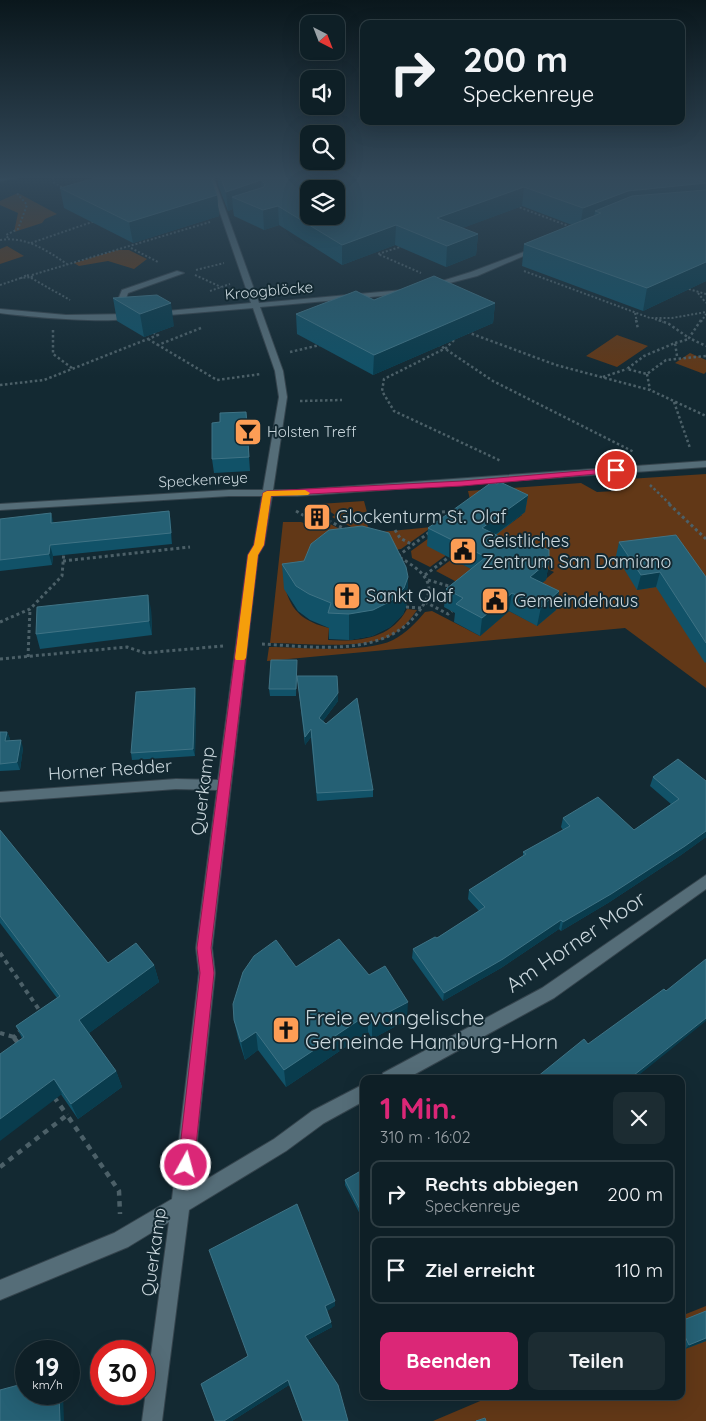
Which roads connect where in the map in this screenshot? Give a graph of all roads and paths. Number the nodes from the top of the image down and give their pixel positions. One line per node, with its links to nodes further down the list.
1 (35, 244): 6 (path)
2 (138, 244): 6 (path)
3 (237, 244): 18 (street, Querkamp)
4 (403, 244): 10 (path)
5 (546, 245): 7 (street, Kroogblöcke)
6 (67, 264): 11 (path)
7 (502, 264): 18 (street, Kroogblöcke); 21 (path)
8 (190, 272): 14 (path)
9 (180, 273): 23 (street)
10 (429, 276)
11 (31, 277): 12 (path); 26 (path)
12 (0, 285)
13 (680, 286): 15 (path)
14 (221, 287)
15 (698, 293): 16 (path); 17 (path)
16 (706, 294)
17 (706, 303)
18 (257, 306): 19 (street, Kroogblöcke); 39 (street, Querkamp)
19 (220, 309): 23 (street, Kroogblöcke); 36 (path)
20 (0, 312): 25 (street, Kroogblöcke)
21 (635, 312): 27 (path); 28 (path)
22 (706, 313): 27 (path); 31 (path)
23 (148, 315): 24 (street, Kroogblöcke)
24 (126, 316): 26 (street, Kroogblöcke); 32 (path)
25 (52, 317): 26 (street, Kroogblöcke); 42 (path)
26 (100, 318)
27 (650, 318): 31 (path)
28 (638, 329)
29 (462, 330): 46 (path)
30 (457, 336): 38 (path)
31 (689, 338): 34 (path); 37 (path)
32 (147, 339): 36 (path); 42 (path)
33 (324, 343): 39 (path)
34 (675, 343): 40 (path); 43 (path)
35 (438, 344): 38 (path)
36 (158, 345): 44 (path)
37 (706, 346)
38 (446, 348): 53 (path); 55 (path)
39 (274, 355): 44 (street, Querkamp)
40 (677, 356): 41 (path); 45 (path)
41 (706, 356)
42 (72, 368): 47 (path)
43 (627, 370): 45 (path); 46 (path)
44 (279, 371): 50 (street, Querkamp)
45 (646, 374): 48 (path)
46 (603, 377): 48 (path)
47 (0, 385)
48 (650, 390): 51 (path)
49 (342, 400): 50 (path)
50 (282, 401): 58 (street, Querkamp)
51 (674, 401): 52 (path); 54 (path)
52 (706, 416)
53 (504, 462)
54 (701, 464): 55 (street, Speckenreye)
55 (665, 467): 56 (street, Speckenreye)
56 (633, 469): 57 (street, Speckenreye); 67 (path)
57 (462, 483): 58 (street, Speckenreye); 61 (path)
58 (267, 493): 59 (street, Speckenreye); 84 (street, Querkamp)
59 (0, 507)
60 (442, 512): 61 (path)
61 (455, 514): 63 (path)
62 (323, 518): 66 (path)
63 (448, 519)
64 (395, 530): 69 (path)
65 (434, 530): 69 (path)
66 (348, 531)
67 (706, 539)
68 (64, 542): 74 (path)
69 (413, 545): 72 (path)
70 (190, 547): 74 (path)
71 (389, 552): 72 (path)
72 (398, 556): 75 (path)
73 (449, 558): 75 (path)
74 (63, 561): 80 (path)
75 (425, 575): 76 (path)
76 (428, 580): 77 (path); 78 (path)
77 (455, 588)
78 (425, 602): 81 (path); 82 (path)
79 (406, 607): 81 (path)
80 (30, 608): 83 (path); 85 (path)
81 (422, 608): 84 (path)
82 (452, 611)
83 (0, 622)
84 (242, 644): 85 (path); 87 (street, Querkamp)
85 (28, 657): 86 (path)
86 (0, 659)
87 (223, 785): 88 (street, Horner Redder); 101 (street, Querkamp)
88 (0, 797)
89 (706, 881): 96 (street, Am Horner Moor)
90 (0, 953): 91 (path)
91 (34, 1017)
92 (27, 1024): 94 (path)
93 (0, 1033): 94 (path)
94 (14, 1037): 95 (path)
95 (24, 1052)
96 (396, 1075)
97 (51, 1092): 99 (path)
98 (360, 1094): 101 (street)
99 (67, 1115): 100 (path); 102 (path)
100 (0, 1167)
101 (182, 1203): 102 (street); 104 (street, Querkamp)
102 (121, 1240): 103 (street)
103 (0, 1290)
104 (152, 1421)

